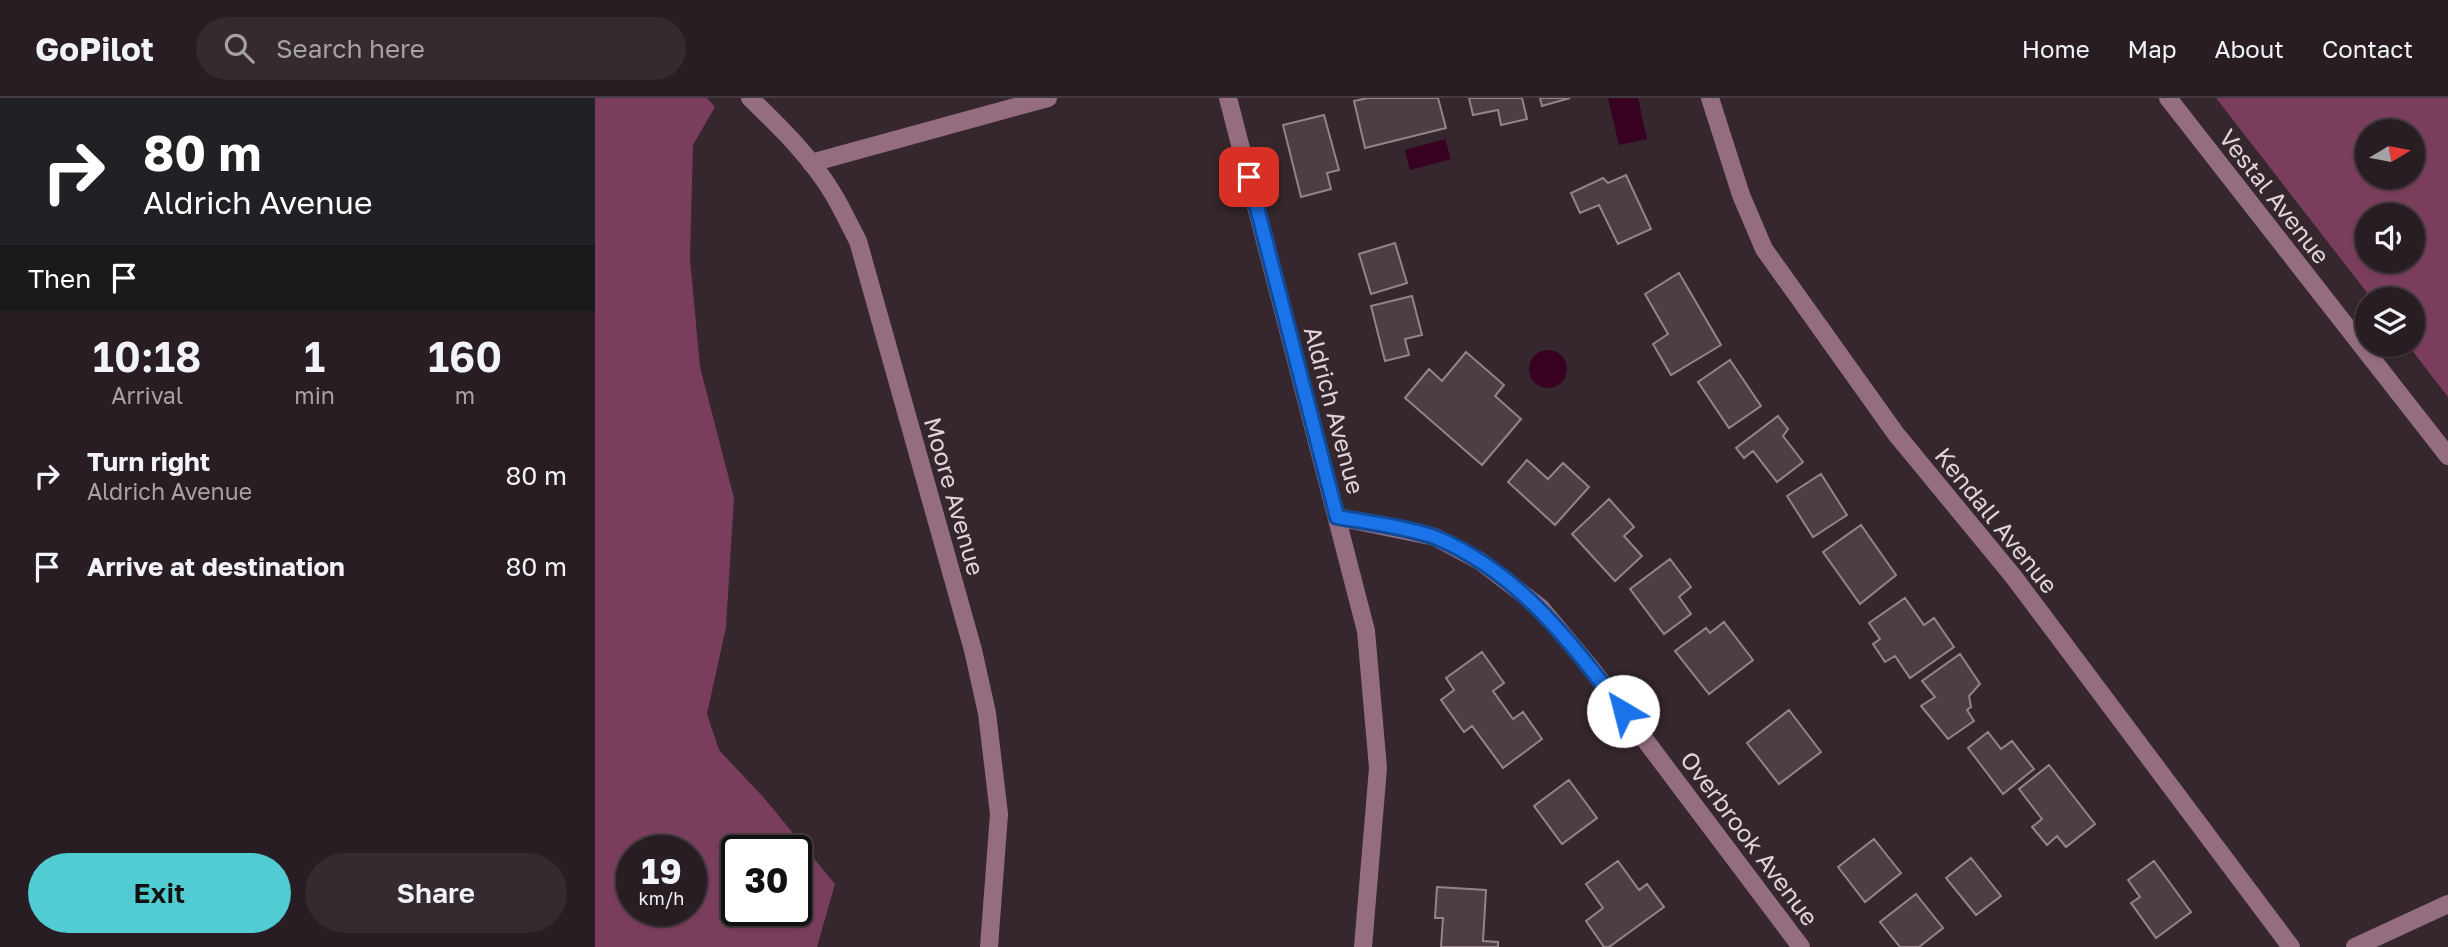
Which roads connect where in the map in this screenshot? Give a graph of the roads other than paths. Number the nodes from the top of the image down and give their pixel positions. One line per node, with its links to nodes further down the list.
1 (750, 98): 6 (street, Moore Avenue)
2 (1048, 98): 6 (street)
3 (1228, 98): 8 (street, Aldrich Avenue)
4 (1710, 98): 13 (street, Kendall Avenue)
5 (2168, 98): 7 (street, Vestal Avenue)
6 (811, 163): 10 (street, Moore Avenue)
7 (2448, 456)
8 (1337, 517): 11 (street, Aldrich Avenue); 12 (street, Overbrook Avenue)
9 (2448, 904): 14 (street)
10 (989, 947)
11 (1363, 947)
12 (1801, 947)
13 (2291, 947)
14 (2355, 947)

